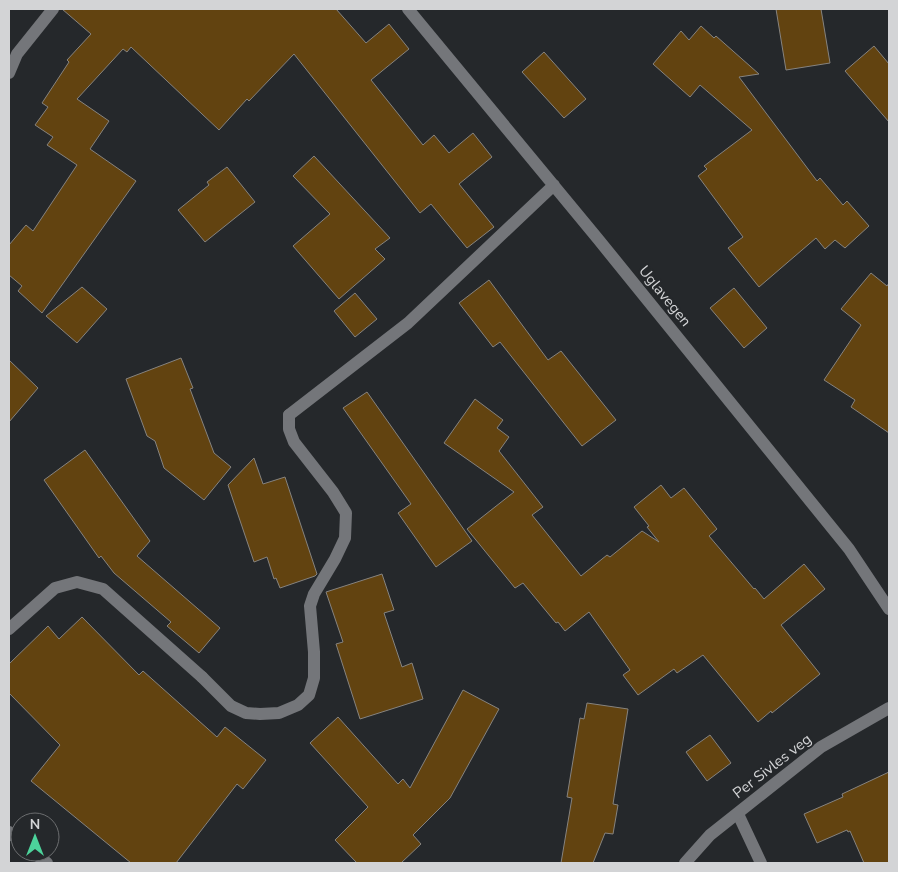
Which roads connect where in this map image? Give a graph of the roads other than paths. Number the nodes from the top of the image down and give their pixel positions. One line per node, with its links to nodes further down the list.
1 (53, 9): 3 (street)
2 (408, 9): 4 (street, Uglavegen)
3 (9, 73)
4 (554, 185): 5 (street, Uglavegen); 6 (street)
5 (888, 601)
6 (9, 629)
7 (889, 708): 8 (street, Per Sivles veg)
8 (738, 814): 9 (street, Per Sivles veg); 10 (street)
9 (686, 863)
10 (761, 863)

